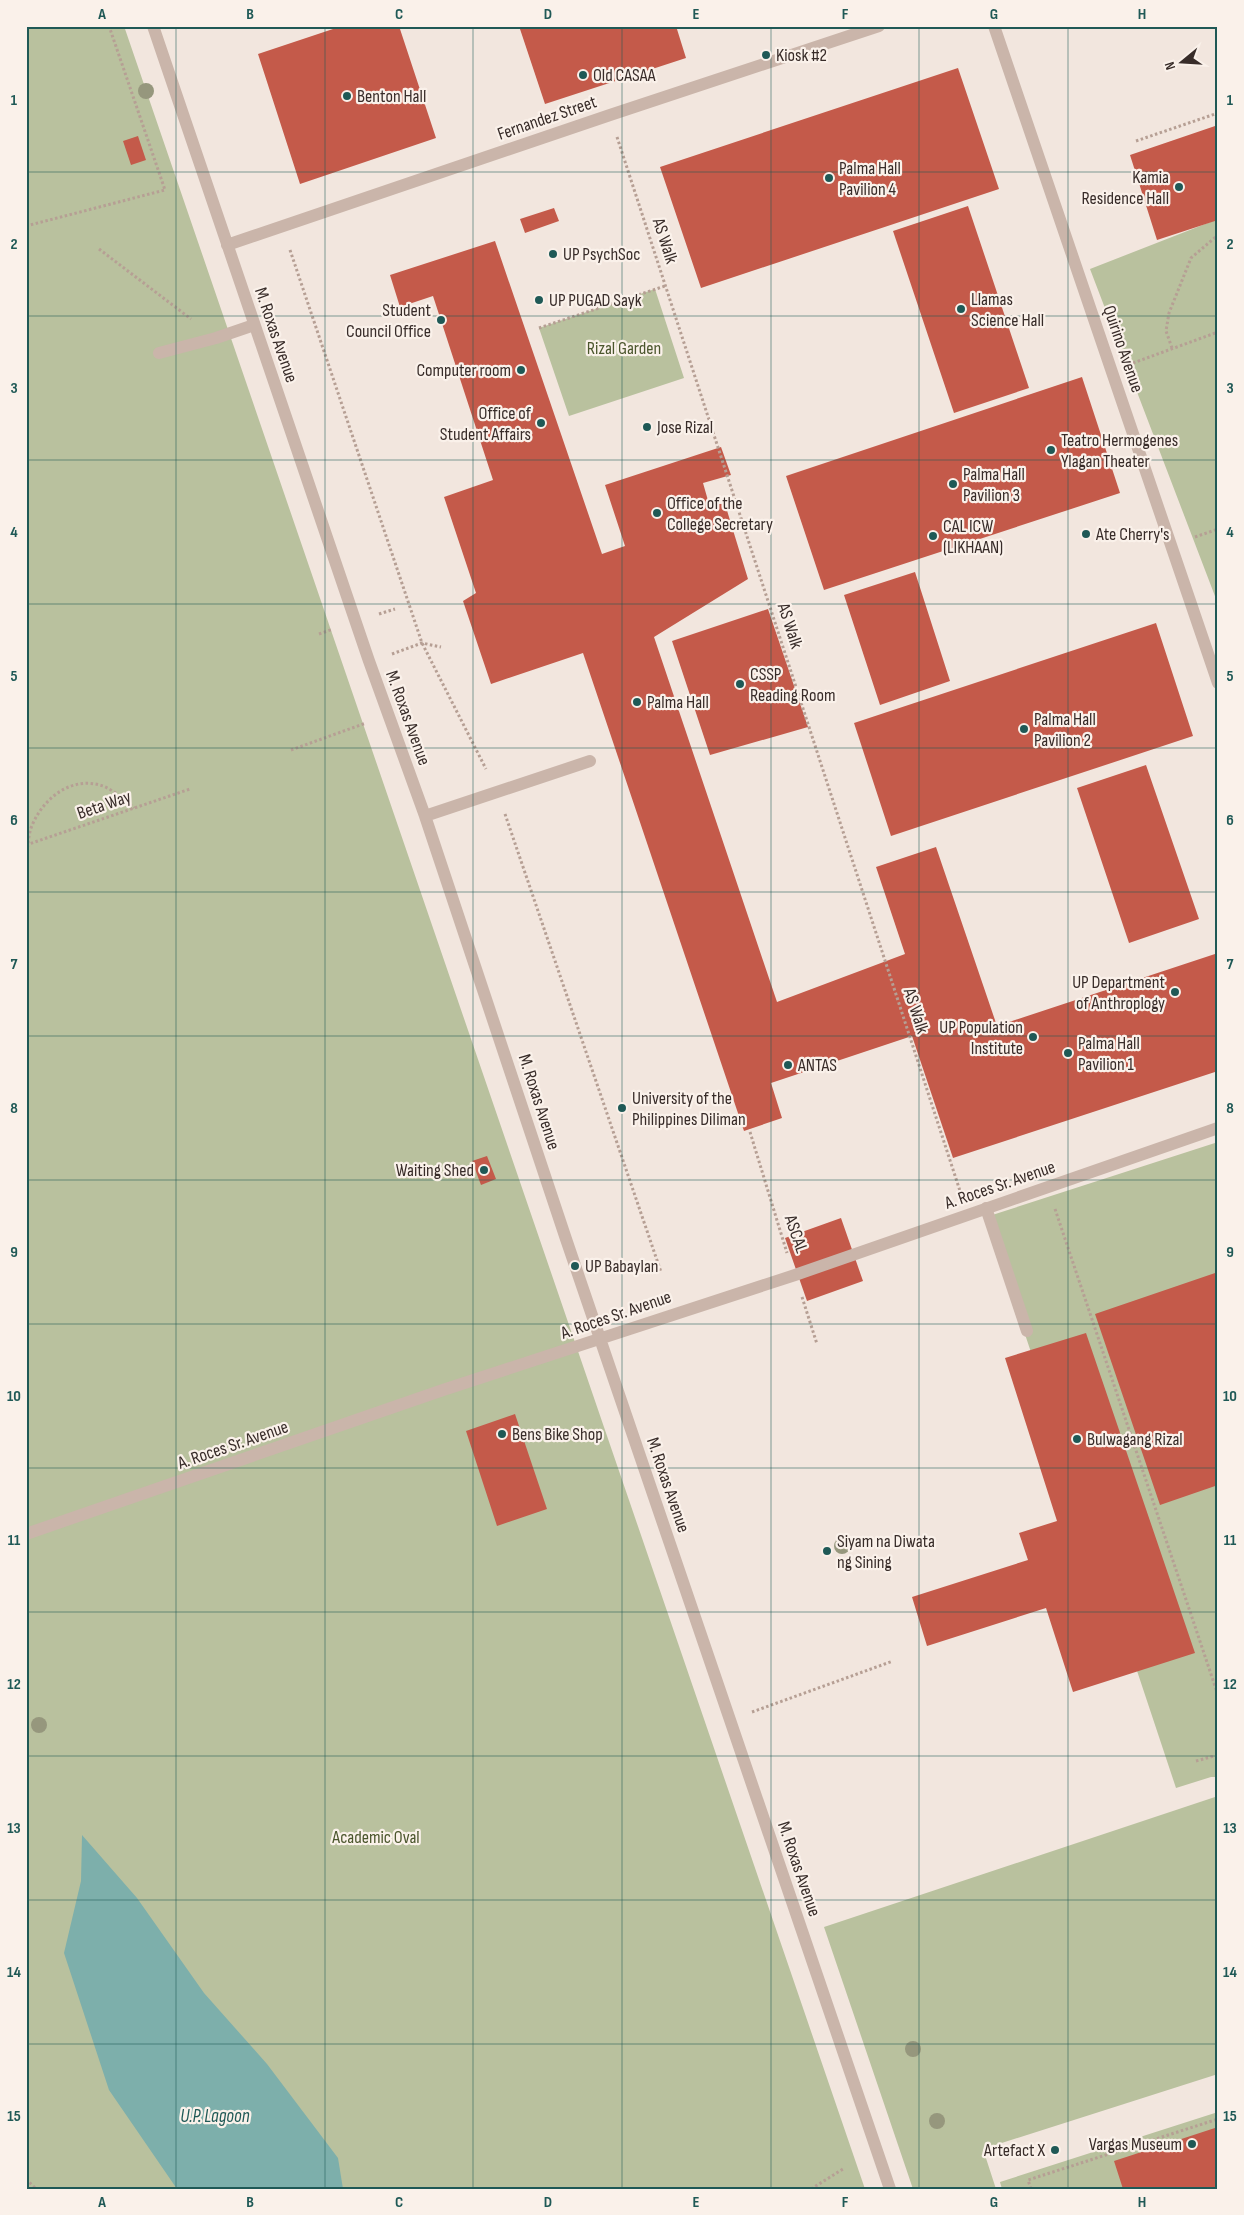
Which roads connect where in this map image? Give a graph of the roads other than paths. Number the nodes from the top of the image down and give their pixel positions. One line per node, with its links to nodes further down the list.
1 (153, 26): 4 (street, M. Roxas Avenue)
2 (879, 26): 4 (street, Fernandez Street)
3 (994, 26): 7 (street, Quirino Avenue)
4 (227, 245): 5 (street, M. Roxas Avenue)
5 (254, 325): 6 (street); 9 (street, M. Roxas Avenue)
6 (159, 353)
7 (1218, 683)
8 (590, 761): 9 (street)
9 (425, 816): 13 (street, M. Roxas Avenue)
10 (1218, 1128): 11 (street, A. Roces Sr. Avenue)
11 (986, 1208): 12 (street); 13 (street, A. Roces Sr. Avenue)
12 (1027, 1331)
13 (600, 1338): 14 (street, A. Roces Sr. Avenue); 15 (street, M. Roxas Avenue)
14 (26, 1534)
15 (890, 2189)

